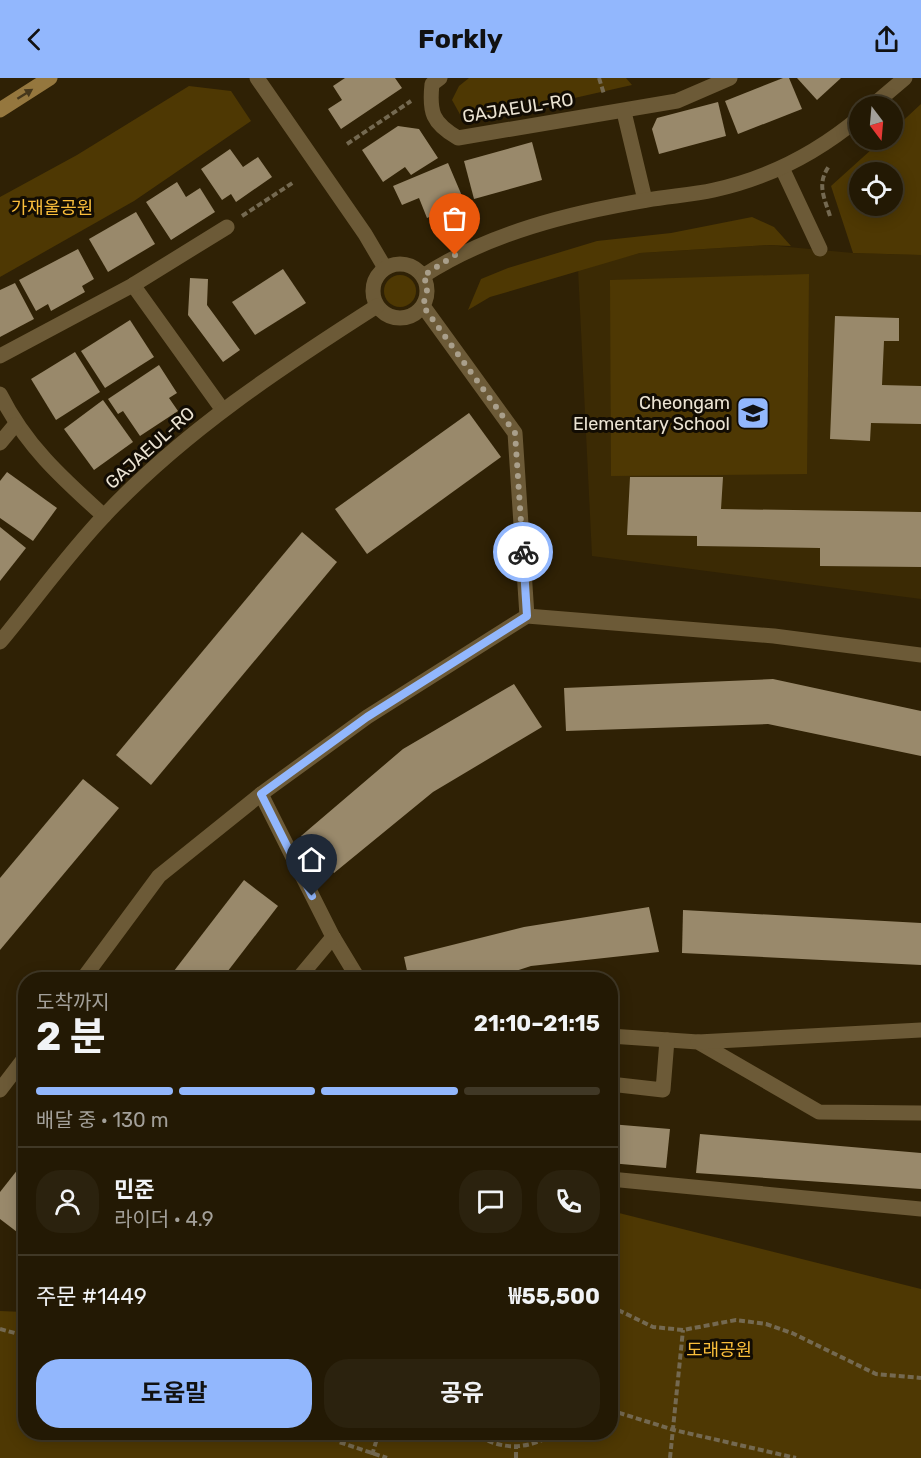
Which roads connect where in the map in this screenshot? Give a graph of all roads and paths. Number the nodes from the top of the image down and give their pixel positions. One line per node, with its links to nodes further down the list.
1 (50, 78): 7 (main road, one-way to 1)
2 (258, 78): 18 (street)
3 (730, 78): 8 (street, GAJAEUL-RO)
4 (905, 78): 6 (street)
5 (436, 82): 8 (street, GAJAEUL-RO); 10 (path)
6 (884, 96)
7 (0, 110)
8 (624, 112): 14 (street)
9 (849, 126): 12 (street)
10 (347, 144)
11 (834, 160): 15 (path)
12 (783, 168): 14 (street); 17 (street)
13 (294, 182): 16 (path)
14 (645, 200): 19 (street)
15 (831, 220)
16 (226, 227): 20 (street)
17 (820, 249)
18 (385, 268): 19 (street); 21 (street)
19 (423, 276): 22 (street)
20 (133, 285): 23 (street); 25 (street, GAJAEUL-RO)
21 (377, 306): 22 (street); 25 (street, GAJAEUL-RO)
22 (423, 306): 29 (street)
23 (0, 356)
24 (0, 394): 26 (street, GAJAEUL-RO)
25 (222, 409): 28 (street, GAJAEUL-RO)
26 (15, 424): 27 (street); 28 (street, GAJAEUL-RO)
27 (0, 443)
28 (104, 516): 30 (street, GAJAEUL-RO)
29 (527, 616): 31 (street); 32 (street)
30 (0, 642)
31 (921, 655)
32 (261, 794): 33 (street); 34 (street)
33 (333, 937): 35 (street); 36 (street)
34 (88, 972)
35 (304, 972)
36 (353, 972)
37 (921, 1030): 40 (street)
38 (618, 1037): 39 (street)
39 (667, 1040): 40 (street); 42 (street)
40 (698, 1042): 44 (street)
41 (18, 1066): 43 (street)
42 (618, 1085)
43 (0, 1090)
44 (921, 1113)
45 (618, 1180): 46 (street)
46 (921, 1209)
47 (618, 1310): 49 (path)
48 (0, 1329): 50 (path)
49 (683, 1330): 51 (path); 53 (path)
50 (18, 1334)
51 (921, 1378)
52 (618, 1412): 53 (path)
53 (674, 1430): 62 (path); 63 (path)
54 (336, 1440): 59 (path)
55 (377, 1440): 59 (path)
56 (486, 1440): 58 (path)
57 (544, 1440): 58 (path)
58 (516, 1448): 61 (path)
59 (372, 1455): 60 (path)
60 (387, 1458)
61 (516, 1458)
62 (670, 1458)
63 (796, 1458)

